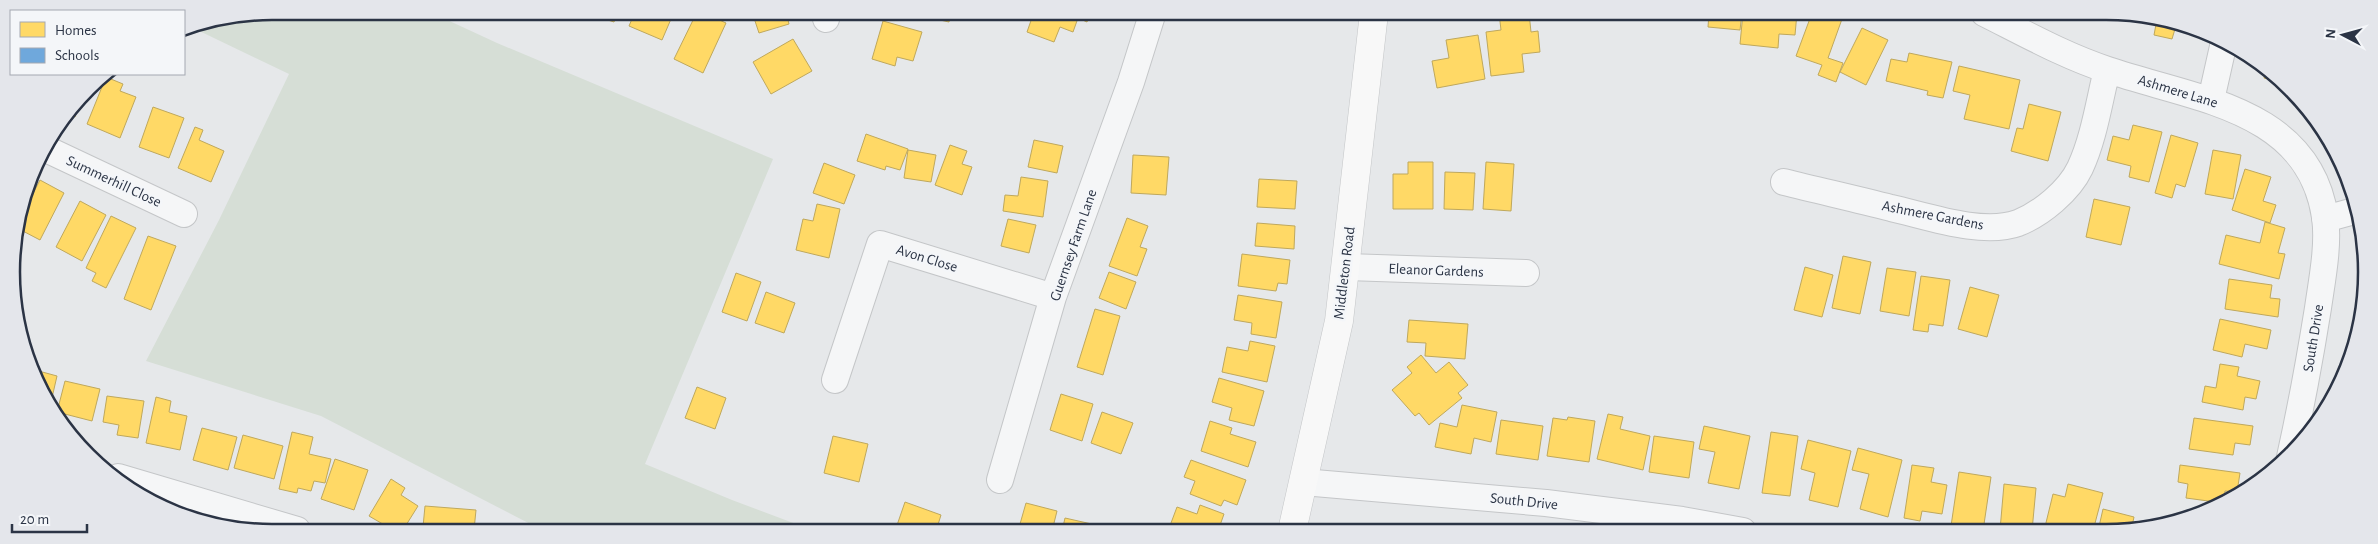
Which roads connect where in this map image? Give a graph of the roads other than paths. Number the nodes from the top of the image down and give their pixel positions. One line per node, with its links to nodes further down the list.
1 (1150, 20): 14 (street, Guernsey Farm Lane)
2 (1373, 20): 12 (main road, Middleton Road)
3 (1998, 20): 5 (street, Ashmere Lane)
4 (2222, 49): 6 (street)
5 (2107, 70): 6 (street, Ashmere Lane); 8 (street, Ashmere Gardens)
6 (2211, 100): 11 (street, Ashmere Lane)
7 (51, 151): 10 (street, Summerhill Close)
8 (1784, 182)
9 (2350, 212): 11 (street)
10 (184, 214)
11 (2325, 219): 16 (street, South Drive)
12 (1347, 267): 13 (street, Eleanor Gardens); 19 (main road, Middleton Road)
13 (1526, 273)
14 (1054, 297): 15 (street, Avon Close); 17 (street, Guernsey Farm Lane)
15 (836, 380)
16 (2294, 440)
17 (1000, 480)
18 (130, 481): 20 (street)
19 (1303, 482): 21 (main road, Middleton Road); 22 (street, South Drive)
20 (277, 524)
21 (1293, 524)
22 (1699, 524)

